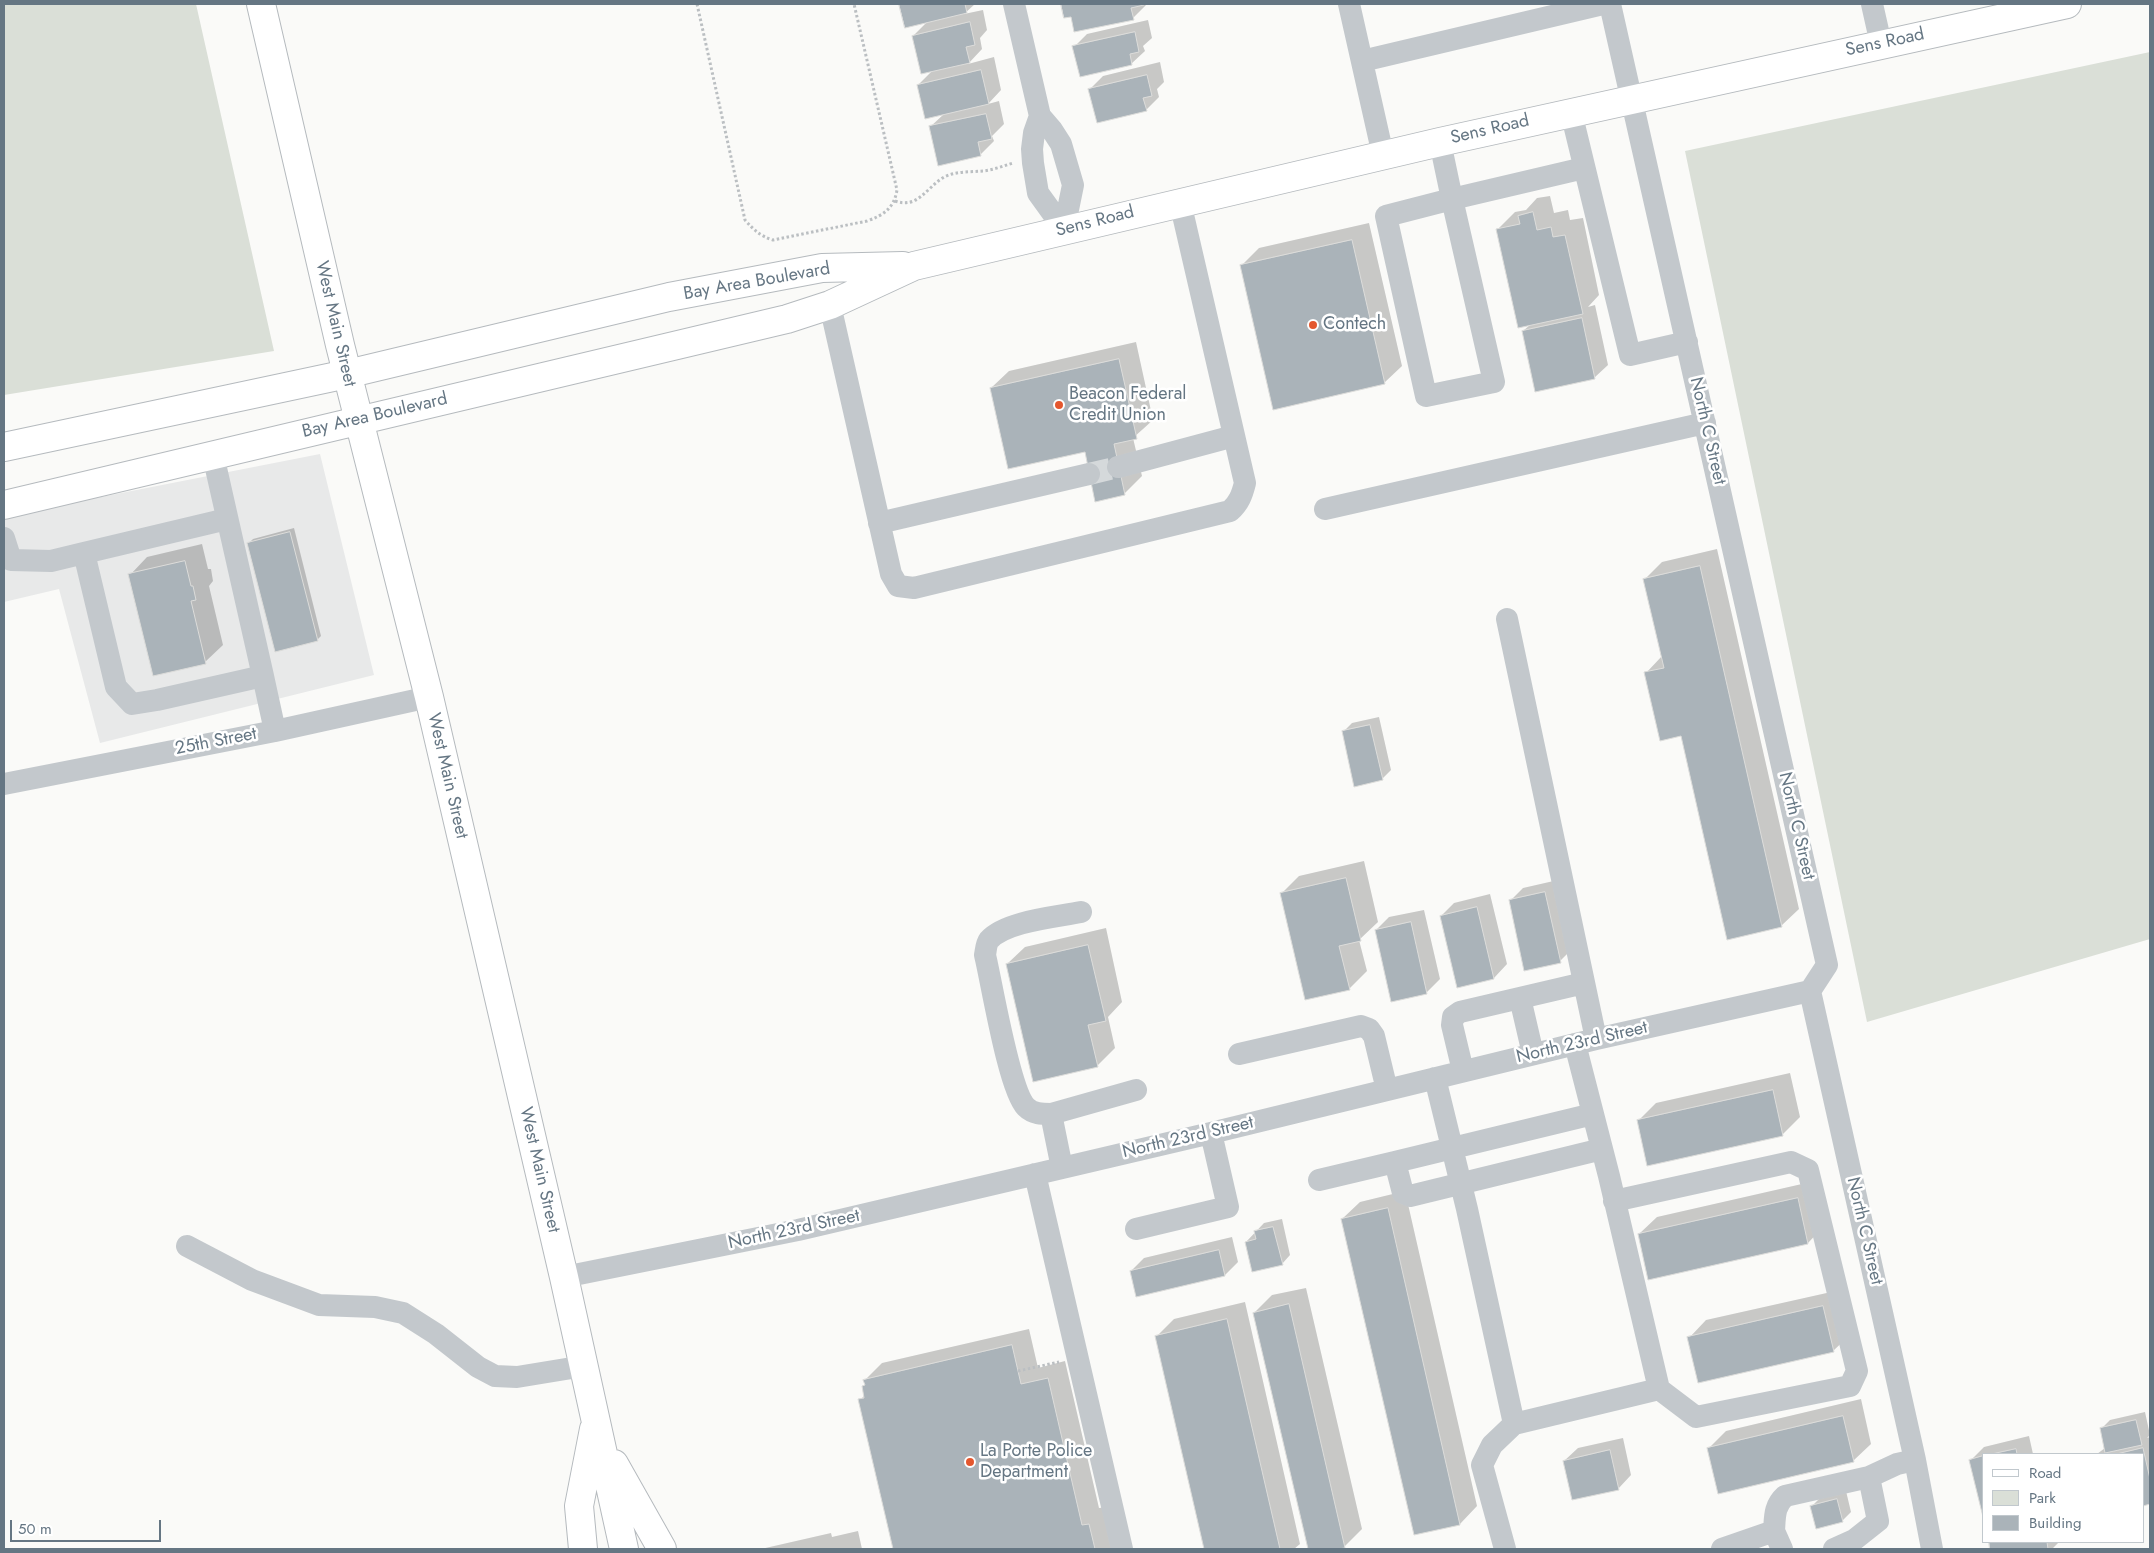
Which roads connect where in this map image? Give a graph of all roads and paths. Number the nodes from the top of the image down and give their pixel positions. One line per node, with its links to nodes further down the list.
1 (261, 4): 27 (main road, West Main Street)
2 (697, 4): 20 (path)
3 (854, 4): 20 (path)
4 (1014, 4): 14 (street)
5 (1349, 4): 11 (street)
6 (1603, 4): 11 (street)
7 (1610, 4): 12 (street, North C Street)
8 (1872, 4): 10 (street)
9 (2053, 5): 10 (main road, Sens Road)
10 (1881, 44): 12 (main road, Sens Road)
11 (1362, 61): 16 (street)
12 (1632, 98): 13 (main road, Sens Road); 26 (street, North C Street)
13 (1571, 112): 15 (main road, Sens Road); 18 (street)
14 (1040, 116): 22 (street); 22 (street)
15 (1440, 142): 16 (main road, Sens Road); 19 (street)
16 (1383, 155): 21 (main road, Sens Road)
17 (1014, 162): 20 (path)
18 (1584, 168): 19 (street); 26 (street)
19 (1452, 199): 19 (street)
20 (895, 201)
21 (1180, 202): 22 (main road, Sens Road); 30 (street)
22 (1064, 230): 23 (main road, Sens Road)
23 (914, 266): 24 (main road, Bay Area Boulevard); 25 (main road, Bay Area Boulevard)
24 (822, 268): 25 (main road); 27 (main road, Bay Area Boulevard)
25 (830, 306): 28 (main road, Bay Area Boulevard); 38 (street)
26 (1687, 342): 29 (street, North C Street)
27 (347, 374): 28 (main road, West Main Street); 31 (main road, Bay Area Boulevard)
28 (358, 420): 32 (main road, Bay Area Boulevard); 43 (main road, West Main Street)
29 (1705, 423): 36 (street); 48 (street, North C Street)
30 (1234, 436): 33 (street); 38 (street)
31 (4, 446)
32 (213, 455): 35 (main road, Bay Area Boulevard); 37 (street)
33 (1118, 467)
34 (1089, 474): 38 (street)
35 (4, 505)
36 (1325, 509)
37 (228, 519): 40 (street); 42 (street)
38 (879, 523)
39 (4, 538): 40 (street)
40 (84, 553): 42 (street)
41 (1507, 619): 47 (street)
42 (263, 676): 44 (street)
43 (428, 697): 44 (street, 25th Street); 70 (main road, West Main Street)
44 (275, 730): 45 (street, 25th Street)
45 (4, 784)
46 (1081, 912): 57 (street)
47 (1584, 983): 49 (street); 50 (street)
48 (1810, 990): 50 (street, North 23rd Street); 77 (street, North C Street)
49 (1520, 998): 52 (street); 53 (street)
50 (1586, 1041): 52 (street, North 23rd Street); 58 (street)
51 (1239, 1054): 56 (street)
52 (1533, 1054): 53 (street, North 23rd Street)
53 (1463, 1071): 54 (street, North 23rd Street)
54 (1435, 1078): 56 (street, North 23rd Street); 60 (street)
55 (1136, 1090): 57 (street)
56 (1387, 1090): 59 (street, North 23rd Street)
57 (1051, 1114): 63 (street)
58 (1593, 1114): 60 (street); 61 (street)
59 (1211, 1133): 63 (street, North 23rd Street); 68 (street)
60 (1451, 1148): 62 (street); 66 (street)
61 (1602, 1149): 66 (street); 67 (street)
62 (1395, 1162): 65 (street); 66 (street)
63 (1062, 1168): 64 (street, North 23rd Street)
64 (1035, 1174): 70 (street, North 23rd Street); 71 (street)
65 (1319, 1180)
66 (1460, 1184): 75 (street)
67 (1614, 1201): 74 (street); 74 (street)
68 (1136, 1229)
69 (187, 1246): 72 (street)
70 (564, 1277): 72 (main road, West Main Street)
71 (1078, 1358): 73 (path); 83 (street)
72 (584, 1366): 76 (main road, West Main Street)
73 (1018, 1371)
74 (1659, 1389): 75 (street)
75 (1514, 1424): 84 (street)
76 (598, 1431): 80 (main road); 81 (main road, West Main Street); 82 (main road)
77 (1915, 1460): 78 (street); 87 (street, North C Street)
78 (1869, 1477): 79 (street); 86 (street)
79 (1778, 1540): 85 (street)
80 (583, 1549)
81 (624, 1549)
82 (662, 1549)
83 (1122, 1549)
84 (1505, 1549)
85 (1722, 1549)
86 (1834, 1549)
87 (1932, 1549)

